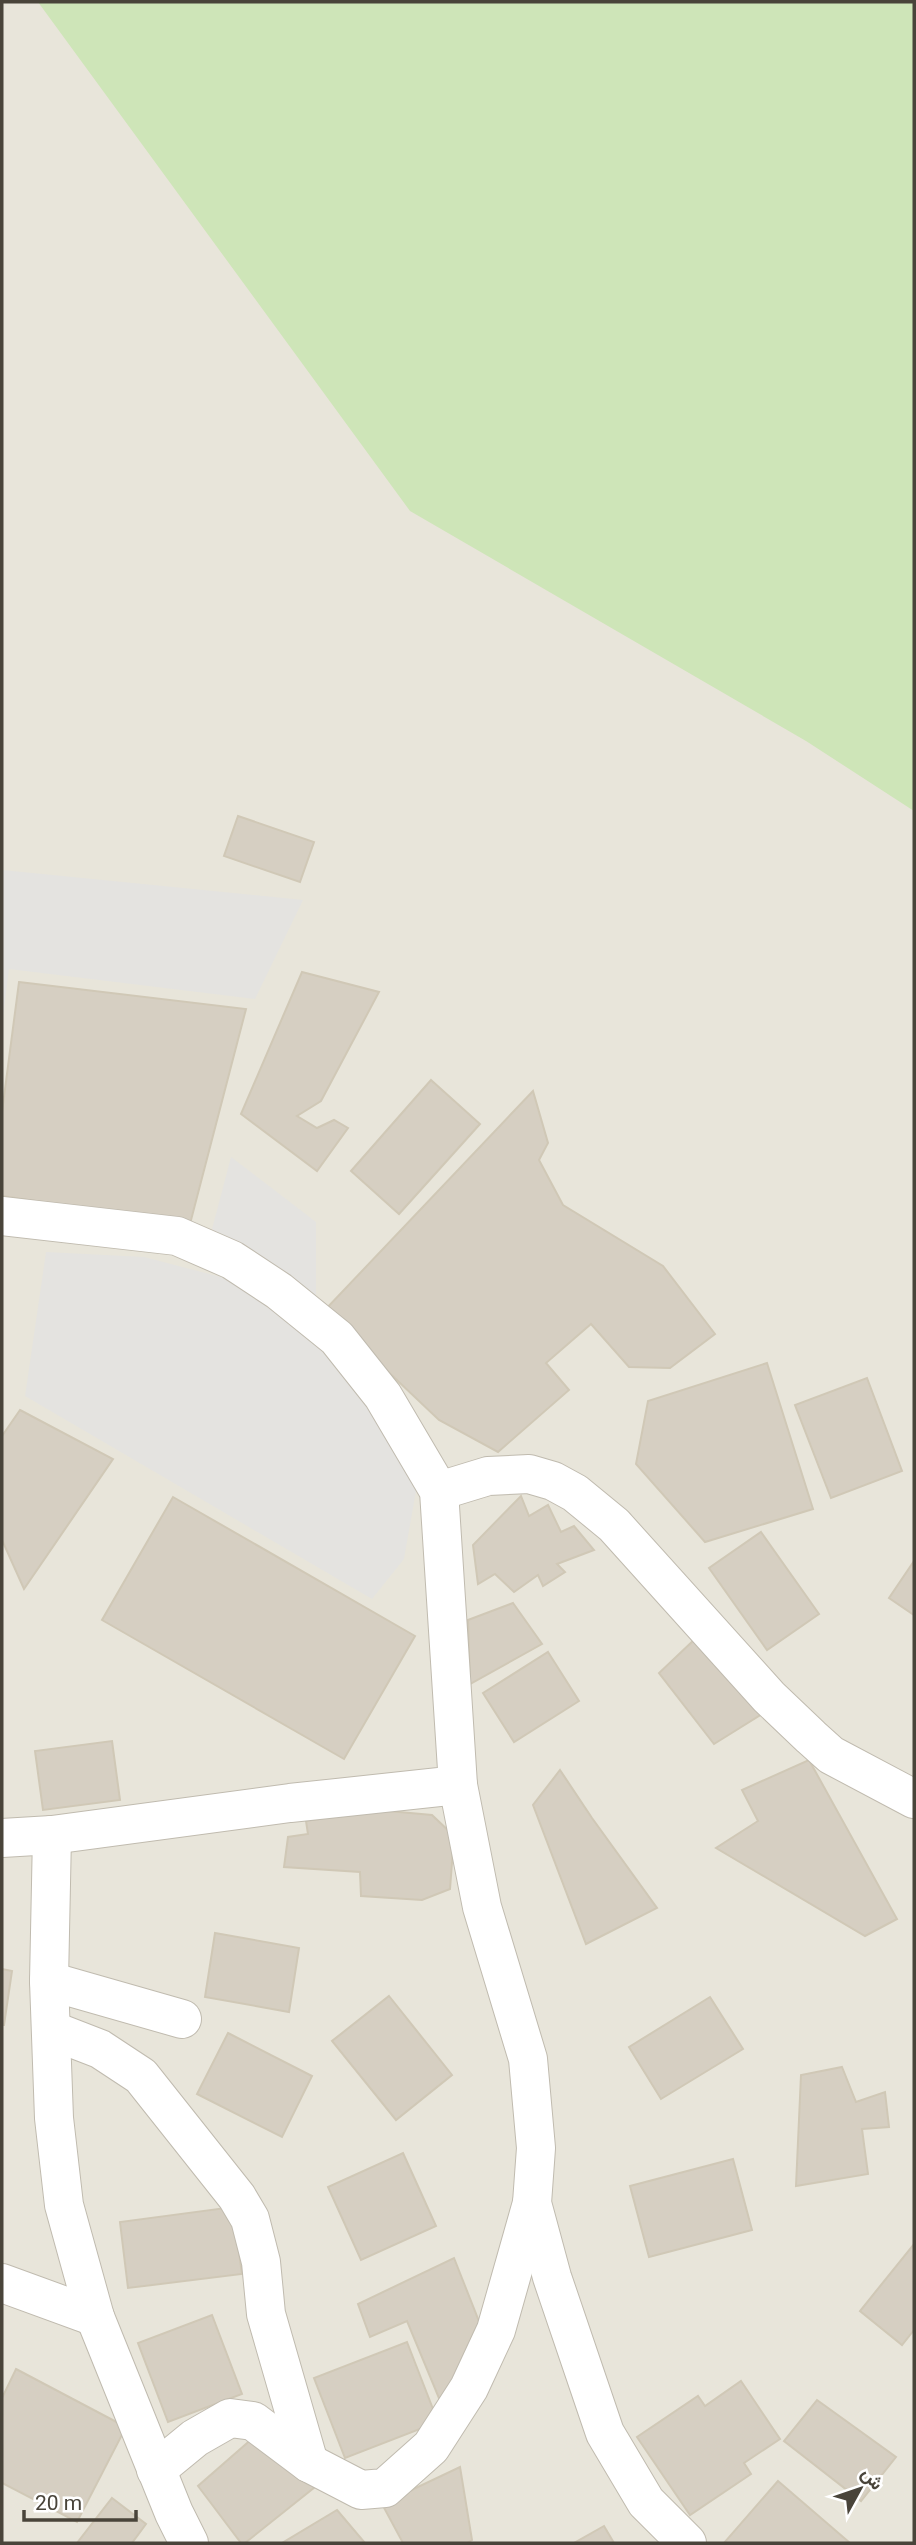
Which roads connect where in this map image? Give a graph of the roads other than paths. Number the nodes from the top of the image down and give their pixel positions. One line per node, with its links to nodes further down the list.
1 (2, 1216): 2 (street)
2 (439, 1491): 3 (street); 4 (street)
3 (458, 1785): 5 (street); 10 (street)
4 (914, 1799)
5 (52, 1835): 6 (street); 7 (street)
6 (2, 1838)
7 (49, 1981): 8 (street); 9 (street)
8 (182, 2019)
9 (51, 2030): 12 (street); 13 (street)
10 (532, 2203): 13 (street); 16 (street)
11 (2, 2283): 12 (street)
12 (95, 2317): 14 (street)
13 (309, 2463): 14 (street)
14 (156, 2470): 15 (street)
15 (189, 2543)
16 (687, 2543)

